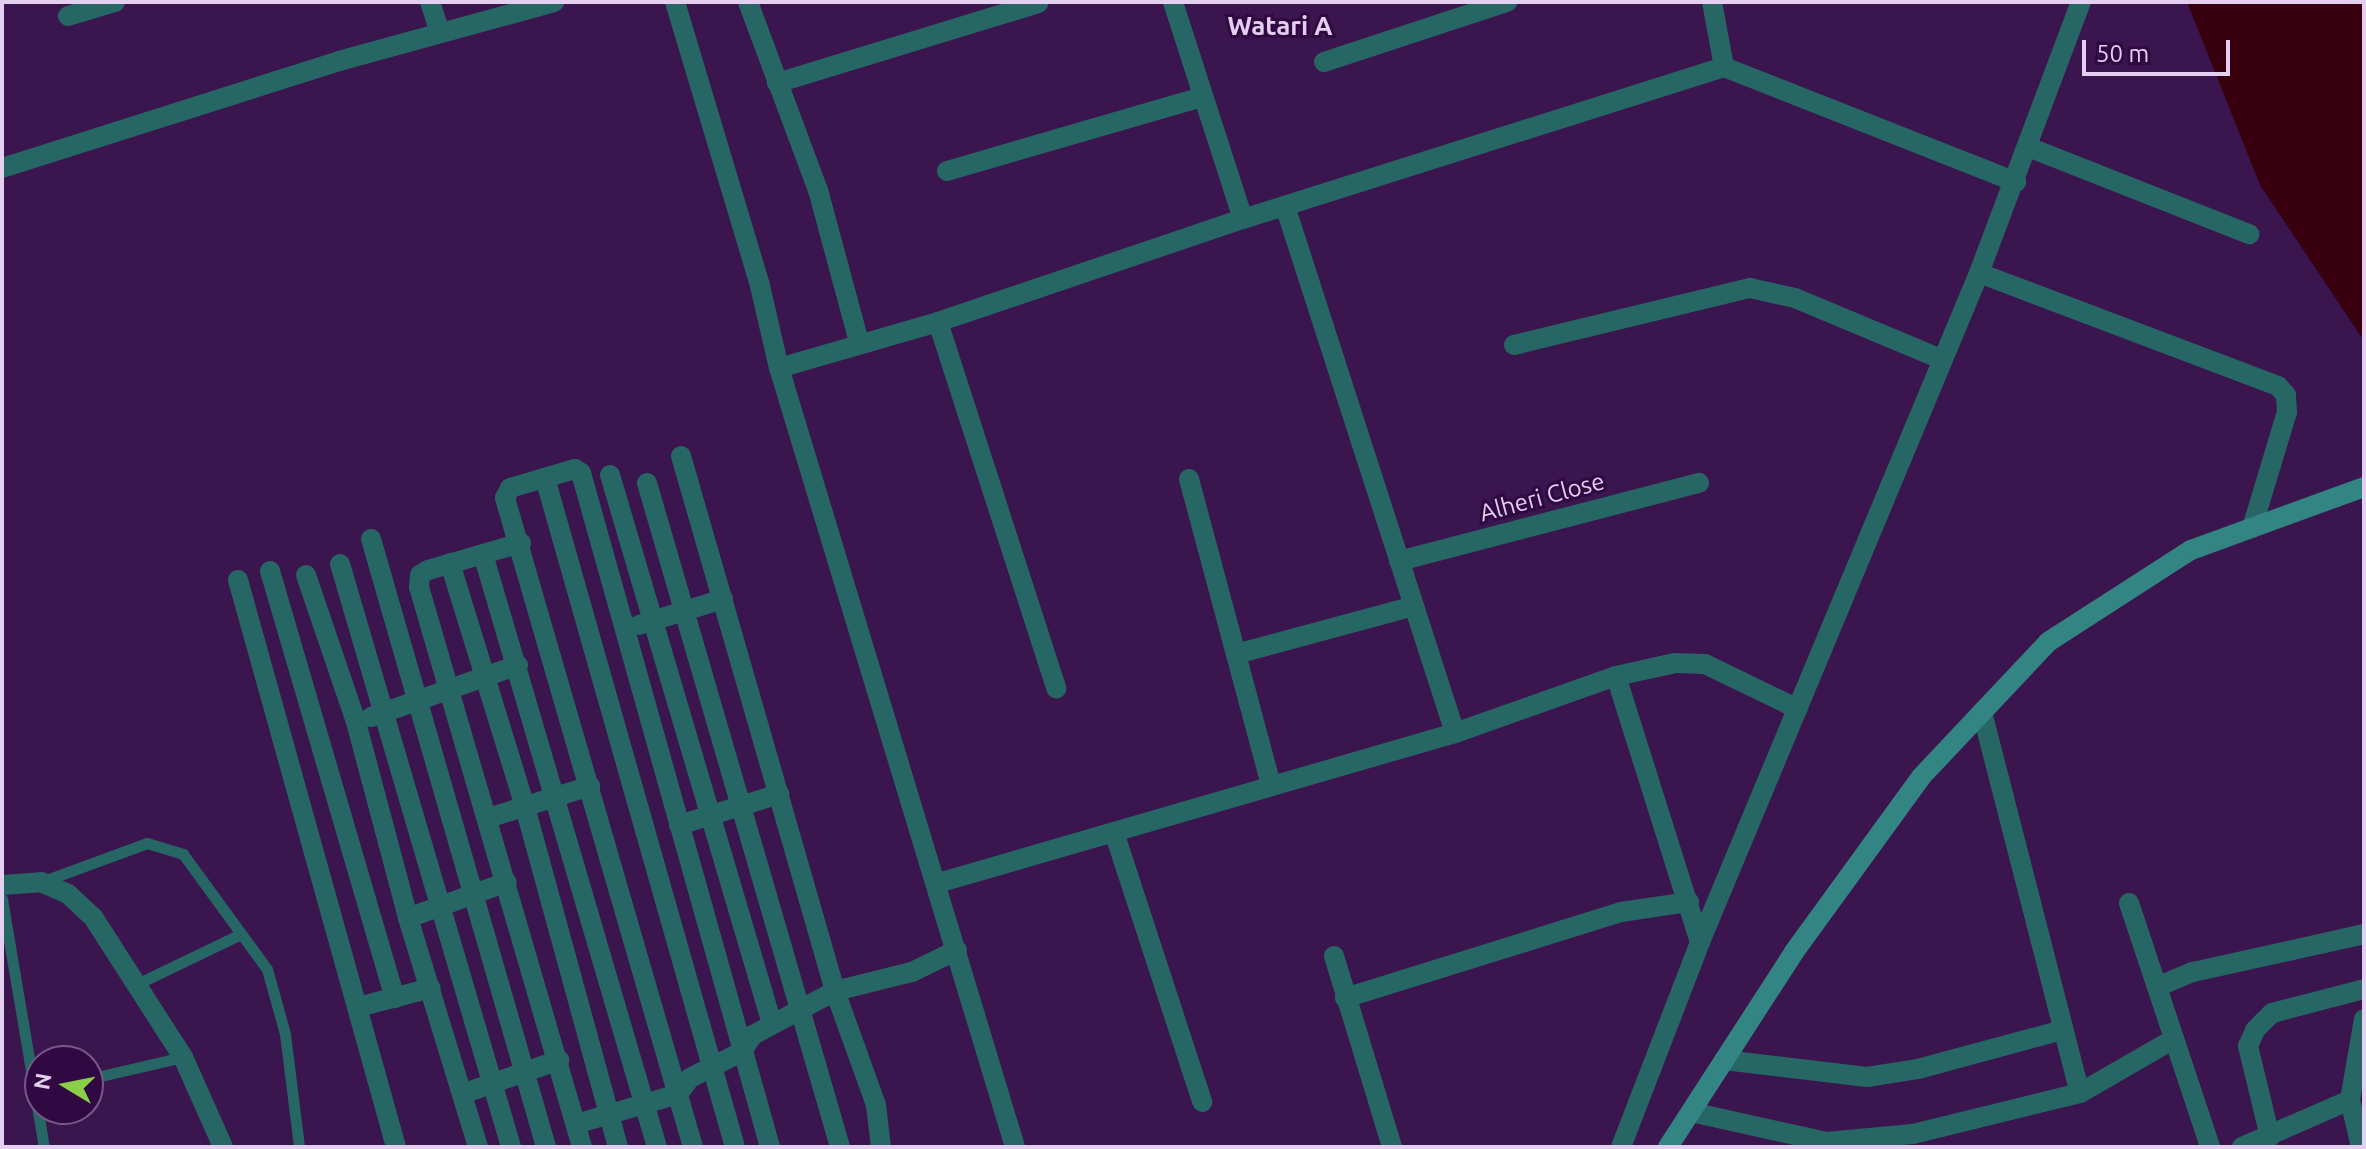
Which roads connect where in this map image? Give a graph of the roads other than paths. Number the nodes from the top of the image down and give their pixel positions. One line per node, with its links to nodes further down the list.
1 (115, 2): 11 (street)
2 (430, 2): 12 (street)
3 (554, 2): 12 (street)
4 (675, 2): 29 (street)
5 (748, 2): 15 (street)
6 (1173, 2): 16 (street)
7 (1507, 2): 13 (street)
8 (1712, 2): 14 (street)
9 (2081, 2): 17 (street)
10 (1038, 3): 15 (street)
11 (68, 16)
12 (440, 32): 18 (street)
13 (1324, 62)
14 (1724, 67): 20 (street); 21 (street)
15 (777, 83): 26 (street)
16 (1201, 97): 19 (street); 22 (street)
17 (2028, 147): 20 (street); 23 (street)
18 (2, 168)
19 (947, 171)
20 (2016, 182): 24 (street)
21 (1285, 206): 22 (street); 41 (street)
22 (1243, 219): 25 (street)
23 (2249, 234)
24 (1979, 273): 28 (street); 37 (street)
25 (938, 322): 26 (street); 56 (street)
26 (859, 342): 29 (street)
27 (1514, 345): 28 (street)
28 (1943, 360): 59 (street)
29 (779, 368): 76 (street)
30 (681, 456): 47 (street)
31 (610, 475): 50 (street)
32 (545, 478): 39 (street); 51 (street); 107 (street)
33 (1189, 479): 52 (street)
34 (647, 483): 49 (street)
35 (1699, 483): 41 (street, Alheri Close)
36 (2364, 487): 37 (street)
37 (2252, 528): 60 (street)
38 (371, 539): 58 (street)
39 (521, 543): 40 (street); 64 (street)
40 (483, 554): 42 (street); 53 (street)
41 (1399, 561): 48 (street)
42 (450, 563): 54 (street); 57 (street)
43 (340, 564): 61 (street)
44 (270, 571): 94 (street)
45 (306, 575): 62 (street)
46 (238, 580): 96 (street)
47 (723, 599): 49 (street); 66 (street)
48 (1414, 606): 52 (street); 63 (street)
49 (684, 611): 50 (street); 68 (street)
50 (652, 621): 51 (street); 70 (street)
51 (624, 630): 72 (street)
52 (1236, 654): 65 (street)
53 (518, 665): 54 (street); 67 (street)
54 (484, 675): 57 (street); 69 (street)
55 (1616, 676): 59 (street); 63 (street); 80 (street)
56 (1056, 688)
57 (451, 691): 58 (street); 71 (street)
58 (415, 702): 61 (street); 78 (street)
59 (1798, 709): 86 (street)
60 (1982, 712): 100 (street); 106 (street)
61 (381, 714): 62 (street); 82 (street)
62 (356, 722): 83 (street)
63 (1455, 733): 65 (street)
64 (590, 786): 67 (street); 113 (street)
65 (1271, 786): 73 (street)
66 (779, 794): 68 (street); 93 (street)
67 (558, 796): 69 (street); 116 (street)
68 (744, 805): 70 (street); 97 (street)
69 (525, 807): 71 (street); 118 (street)
70 (710, 815): 72 (street); 99 (street)
71 (488, 818): 75 (street)
72 (679, 825): 103 (street)
73 (1114, 832): 76 (street); 115 (street)
74 (41, 882): 77 (street); 84 (lane); 89 (street)
75 (507, 882): 78 (street); 105 (street)
76 (938, 883): 87 (street)
77 (2, 885)
78 (473, 895): 82 (street); 108 (street)
79 (2, 899): 102 (lane)
80 (1689, 902): 86 (street); 95 (street)
81 (2129, 903): 90 (street)
82 (441, 906): 83 (street); 110 (street)
83 (408, 918): 91 (street)
84 (241, 934): 89 (lane); 124 (lane)
85 (2364, 934): 90 (street)
86 (1700, 942): 139 (street)
87 (957, 950): 93 (street); 137 (street)
88 (1334, 956): 95 (street)
89 (139, 983): 104 (street)
90 (2157, 987): 101 (street)
91 (431, 988): 94 (street); 111 (street)
92 (2364, 989): 121 (street)
93 (835, 991): 97 (street); 136 (street)
94 (395, 998): 96 (street)
95 (1345, 998): 138 (street)
96 (358, 1007): 125 (street)
97 (800, 1009): 99 (street); 135 (street)
98 (2364, 1019): 114 (street)
99 (772, 1024): 103 (street)
100 (2063, 1030): 106 (street); 112 (street)
101 (2174, 1039): 112 (street); 141 (street)
102 (29, 1045)
103 (741, 1052): 107 (street); 134 (street)
104 (183, 1057): 109 (lane); 123 (street)
105 (559, 1060): 108 (street); 119 (street)
106 (1724, 1060): 117 (street)
107 (713, 1069): 113 (street); 133 (street)
108 (526, 1072): 110 (street); 128 (street)
109 (104, 1075)
110 (494, 1083): 111 (street); 127 (street)
111 (465, 1093): 126 (street)
112 (2080, 1093): 117 (street)
113 (678, 1094): 116 (street); 132 (street)
114 (2350, 1100): 121 (street); 143 (street)
115 (1202, 1102)
116 (646, 1103): 118 (street); 131 (street)
117 (1691, 1112): 140 (street)
118 (609, 1114): 119 (street); 130 (street)
119 (576, 1124): 129 (street)
120 (42, 1125): 122 (lane)
121 (2270, 1137): 142 (street)
122 (44, 1147)
123 (223, 1147)
124 (299, 1147)
125 (396, 1147)
126 (478, 1147)
127 (511, 1147)
128 (546, 1147)
129 (582, 1147)
130 (618, 1147)
131 (657, 1147)
132 (693, 1147)
133 (735, 1147)
134 (770, 1147)
135 (840, 1147)
136 (881, 1147)
137 (1015, 1147)
138 (1392, 1147)
139 (1621, 1147)
140 (1668, 1147)
141 (2210, 1147)
142 (2242, 1147)
143 (2361, 1147)

